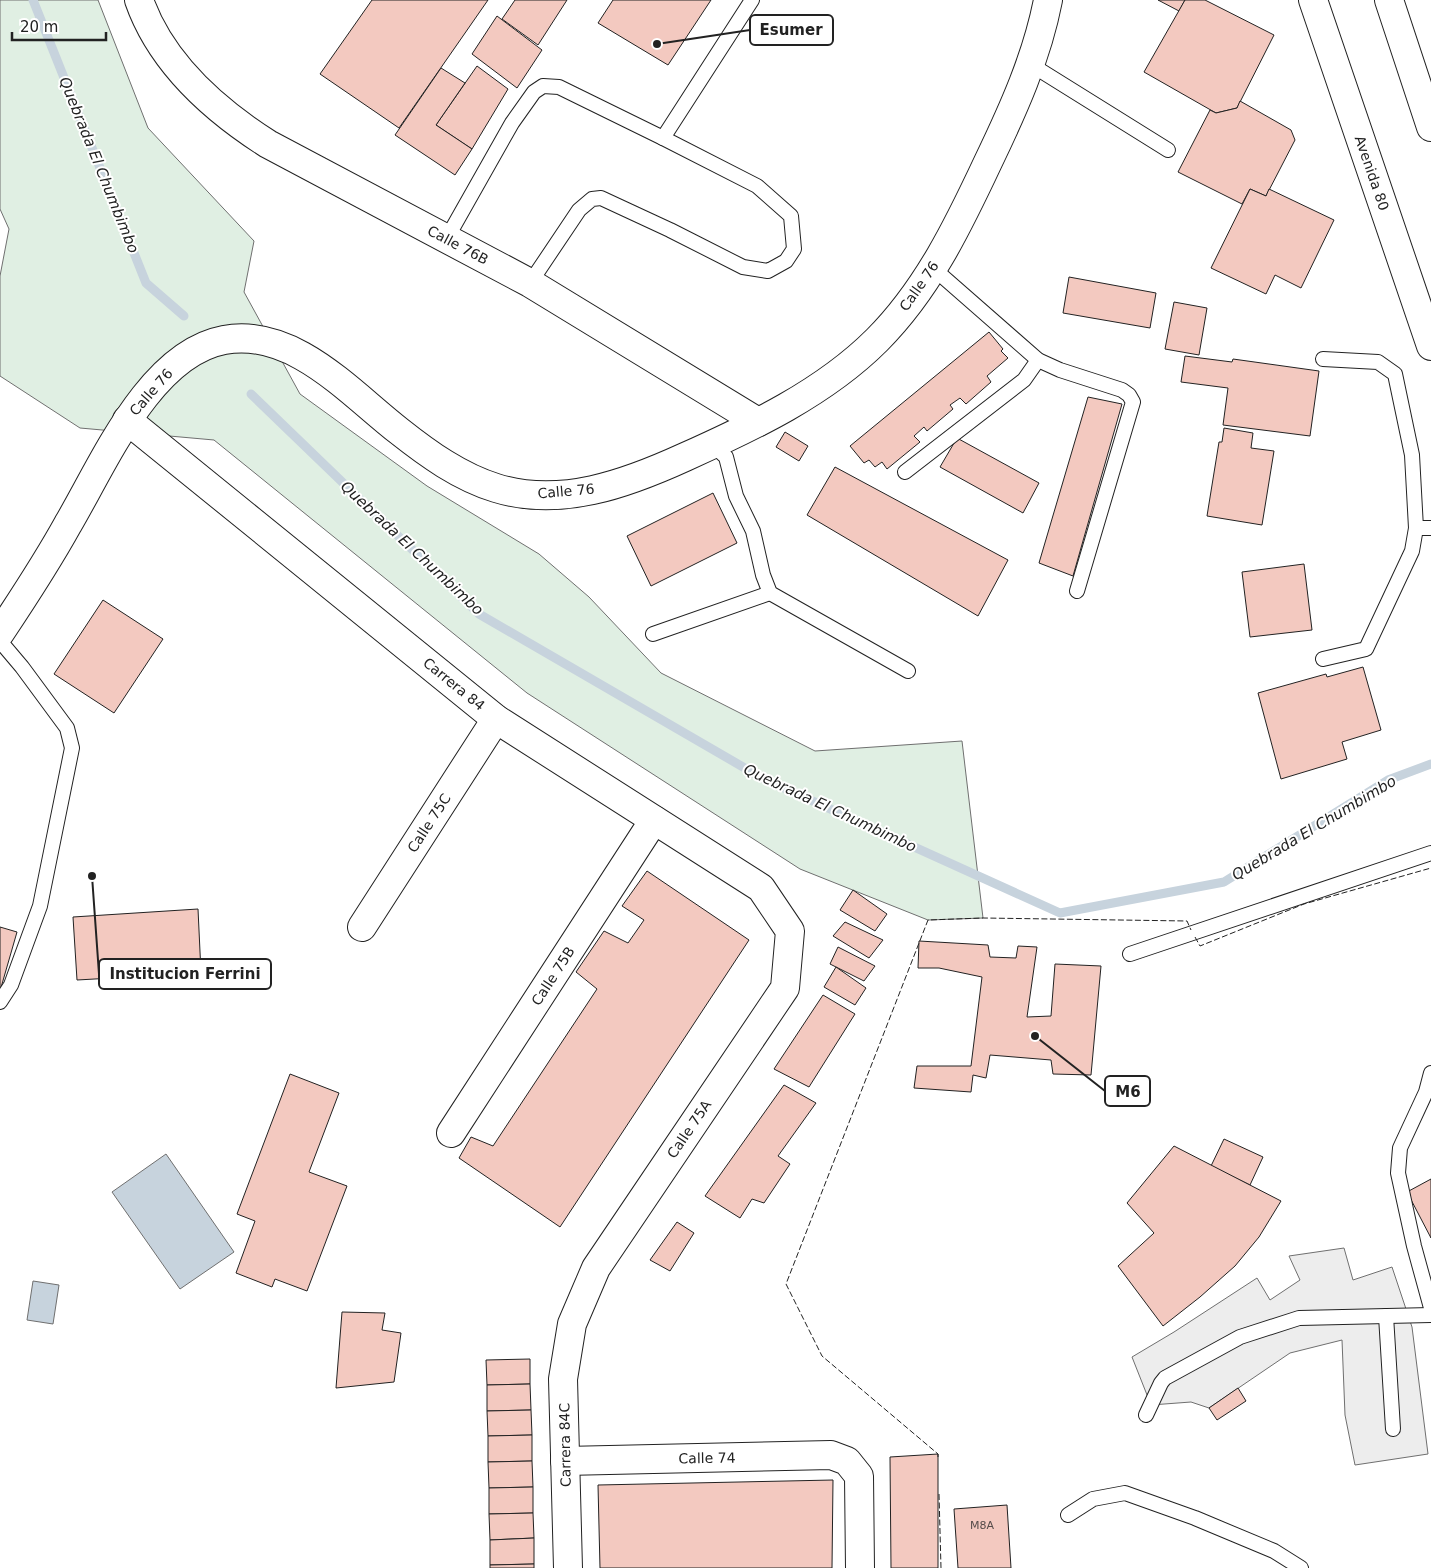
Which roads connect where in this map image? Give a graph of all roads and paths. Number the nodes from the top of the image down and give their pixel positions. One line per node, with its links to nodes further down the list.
1 (139, 0): 10 (street, Calle 76B)
2 (752, 0): 8 (lane)
3 (1048, 0): 6 (street, Calle 76)
4 (1313, 0): 13 (street, Avenida 80)
5 (1388, 0): 7 (street)
6 (1030, 64): 9 (lane); 11 (street, Calle 76)
7 (1431, 127)
8 (663, 138): 10 (lane); 12 (lane)
9 (1168, 150)
10 (447, 238): 12 (street, Calle 76B)
11 (933, 268): 16 (lane); 18 (street, Calle 76)
12 (530, 283): 18 (street, Calle 76B)
13 (1423, 313): 14 (street, Avenida 80)
14 (1431, 346)
15 (1323, 359): 21 (lane)
16 (1038, 360): 20 (lane); 23 (lane)
17 (127, 420): 19 (street, Calle 76); 25 (street, Calle 76); 30 (street, Carrera 84)
18 (758, 422): 19 (street, Calle 76)
19 (713, 444): 24 (lane)
20 (905, 472)
21 (1416, 528): 22 (lane); 28 (lane)
22 (1431, 528)
23 (1077, 591)
24 (770, 594): 26 (lane); 29 (lane)
25 (0, 633)
26 (653, 634)
27 (0, 641): 36 (lane)
28 (1323, 659)
29 (908, 671)
30 (496, 718): 31 (street, Carrera 84); 33 (street, Calle 75C)
31 (654, 820): 34 (street, Carrera 84); 38 (street, Calle 75B)
32 (1431, 853): 35 (lane)
33 (362, 928)
34 (790, 931): 42 (street, Calle 75A)
35 (1130, 954)
36 (0, 1002)
37 (1431, 1074): 39 (lane)
38 (451, 1133)
39 (1431, 1308)
40 (1431, 1315): 41 (lane)
41 (1386, 1316): 43 (lane); 44 (lane)
42 (572, 1324): 45 (street, Carrera 84C)
43 (1146, 1415)
44 (1393, 1428)
45 (565, 1461): 47 (street, Carrera 84C); 48 (street, Calle 74)
46 (1068, 1515): 49 (lane)
47 (568, 1568)
48 (860, 1568)
49 (1301, 1568)

